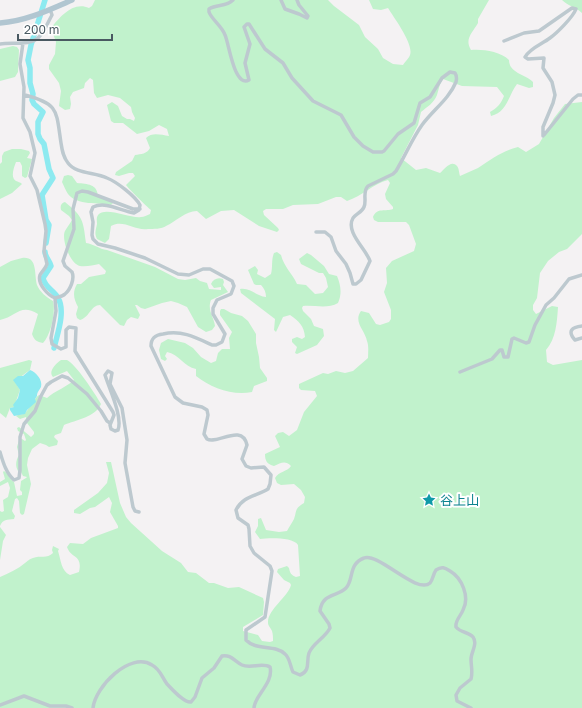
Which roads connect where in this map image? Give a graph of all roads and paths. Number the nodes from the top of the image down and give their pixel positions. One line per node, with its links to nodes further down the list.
1 (72, 0): 5 (main road)
2 (234, 0): 13 (street)
3 (281, 0): 4 (street)
4 (297, 0)
5 (50, 9): 6 (main road); 8 (street)
6 (0, 22)
7 (504, 41): 11 (street)
8 (23, 43): 9 (street); 10 (street)
9 (0, 44)
10 (25, 95): 12 (street); 15 (street)
11 (582, 95)
12 (140, 209): 15 (street); 26 (street)
13 (316, 232)
14 (582, 275): 18 (street)
15 (55, 298): 19 (street)
16 (582, 326): 17 (street)
17 (582, 338)
18 (460, 372)
19 (110, 423): 20 (street); 21 (street)
20 (0, 452)
21 (138, 512)
22 (0, 705): 23 (street)
23 (72, 708)
24 (93, 708): 25 (street)
25 (254, 708)
26 (471, 708)

